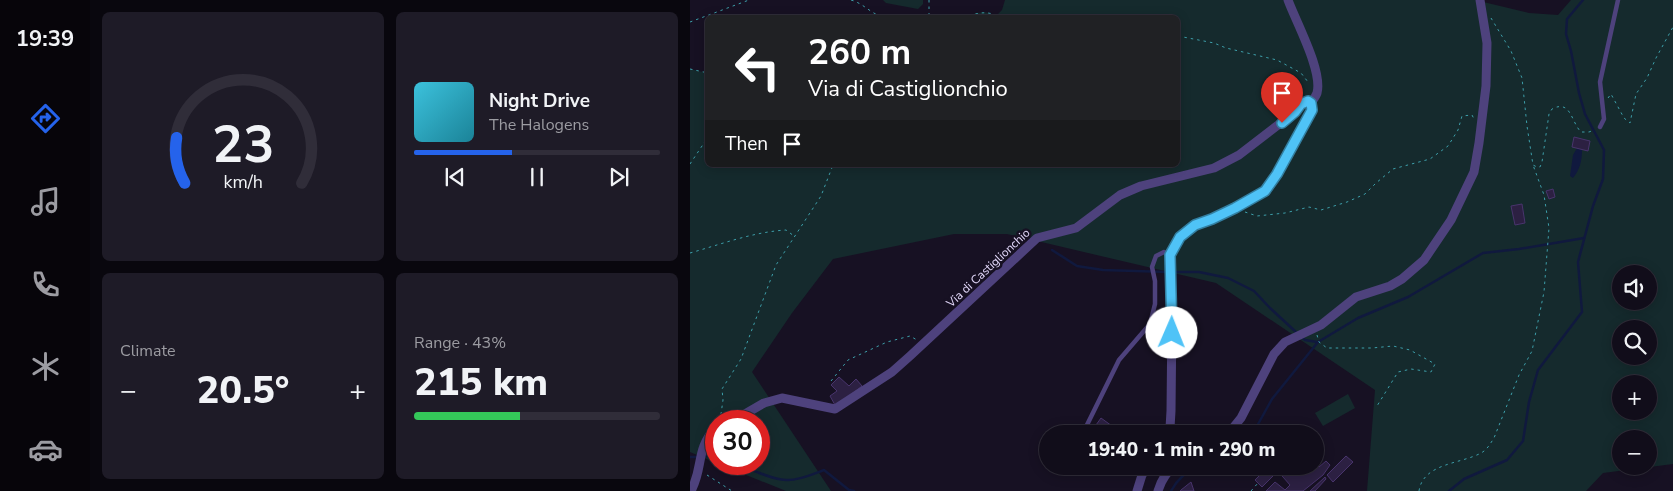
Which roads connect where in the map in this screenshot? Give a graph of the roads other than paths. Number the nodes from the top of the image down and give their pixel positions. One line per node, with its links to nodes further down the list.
1 (1288, 0): 4 (street)
2 (1480, 0): 10 (street)
3 (1618, 0): 5 (lane)
4 (1311, 103): 6 (street); 7 (street, Via di Castiglionchio)
5 (1600, 127)
6 (1170, 255): 8 (lane); 9 (street)
7 (752, 410)
8 (1087, 425)
9 (1169, 425)
10 (1235, 425)
11 (705, 441): 14 (street)
12 (1142, 475): 15 (street)
13 (1166, 475): 16 (street)
14 (692, 491)
15 (1137, 491)
16 (1158, 491)

